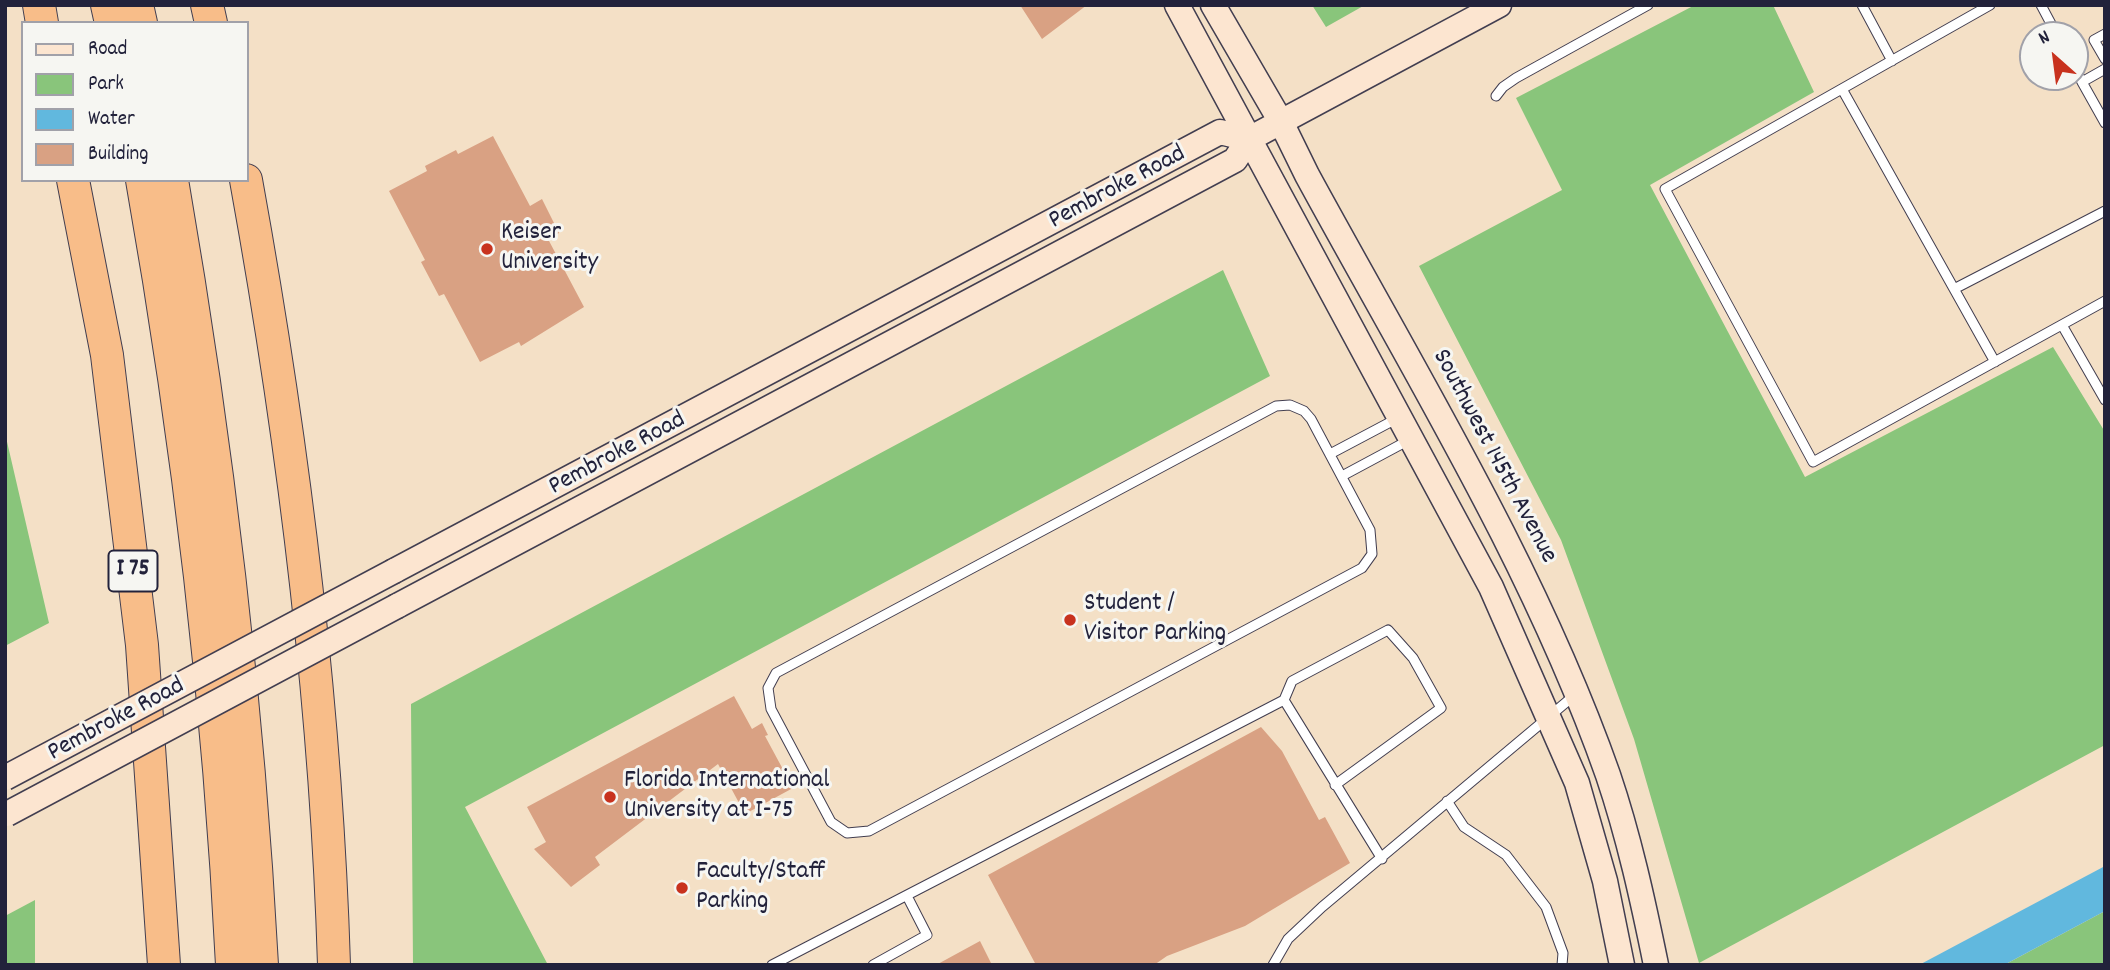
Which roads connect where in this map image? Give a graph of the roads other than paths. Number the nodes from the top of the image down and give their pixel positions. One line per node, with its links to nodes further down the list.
1 (1177, 5): 17 (main road)
2 (1213, 5): 15 (main road, Southwest 145th Avenue)
3 (1499, 5): 15 (main road, Pembroke Road)
4 (1648, 5): 14 (lane)
5 (1862, 5): 9 (lane)
6 (1990, 5): 9 (lane)
7 (2105, 34): 8 (lane)
8 (2105, 59)
9 (1892, 61): 12 (lane)
10 (2105, 69): 11 (lane)
11 (2089, 78)
12 (1842, 89): 23 (lane); 26 (lane)
13 (2087, 91): 16 (lane)
14 (1496, 96)
15 (1281, 122): 17 (main road, Pembroke Road); 32 (main road, Southwest 145th Avenue)
16 (2105, 124)
17 (1249, 139): 28 (main road); 35 (main road, Pembroke Road, bridge); 38 (main road, Pembroke Road, bridge)
18 (74, 182): 41 (highway, I 75)
19 (142, 182): 42 (highway)
20 (172, 182): 43 (highway)
21 (246, 182): 44 (highway)
22 (2105, 211): 23 (lane)
23 (1954, 289): 26 (lane)
24 (2105, 301): 25 (lane)
25 (2062, 325): 26 (lane); 27 (lane)
26 (1995, 362)
27 (2105, 400)
28 (1400, 417): 29 (main road); 30 (lane)
29 (1412, 439): 31 (lane); 34 (main road)
30 (1329, 454): 31 (lane); 31 (lane)
31 (1342, 476)
32 (1576, 694): 34 (lane); 50 (main road, Southwest 145th Avenue)
33 (1284, 700): 36 (lane); 36 (lane); 40 (lane)
34 (1549, 715): 37 (lane); 49 (main road)
35 (5, 778)
36 (1335, 785): 39 (lane)
37 (1447, 801): 39 (lane); 48 (lane)
38 (6, 814)
39 (1382, 859): 47 (lane)
40 (907, 896): 45 (lane); 46 (lane)
41 (164, 965)
42 (232, 965)
43 (262, 965)
44 (334, 965)
45 (772, 965)
46 (873, 965)
47 (1273, 965)
48 (1562, 965)
49 (1622, 965)
50 (1656, 965)

